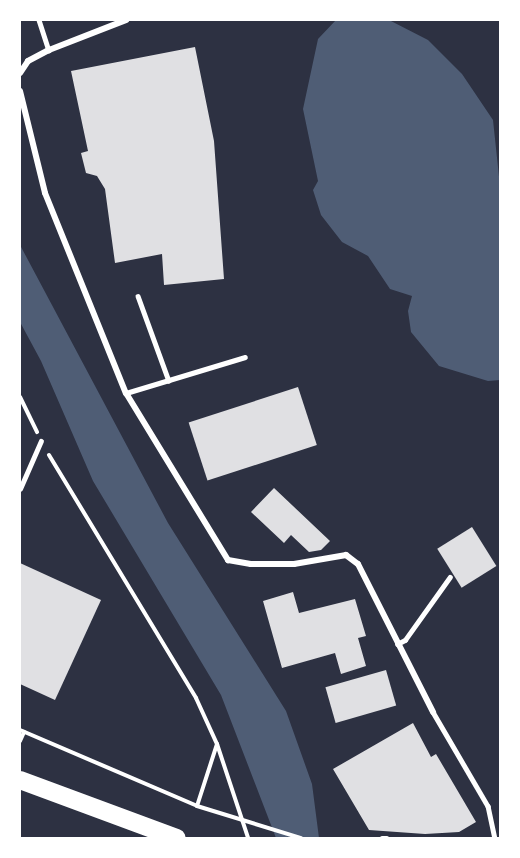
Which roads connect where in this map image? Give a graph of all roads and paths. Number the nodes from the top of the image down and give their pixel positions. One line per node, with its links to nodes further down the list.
1 (39, 20): 3 (lane)
2 (126, 20): 3 (street)
3 (49, 50): 4 (street)
4 (20, 73)
5 (20, 92): 9 (street)
6 (138, 296): 8 (lane)
7 (245, 357): 8 (lane)
8 (169, 381): 9 (lane)
9 (126, 393): 14 (street)
10 (20, 397): 11 (path)
11 (41, 441): 12 (lane); 18 (path)
12 (20, 489)
13 (450, 577): 14 (lane)
14 (396, 645): 15 (street)
15 (433, 712): 26 (lane)
16 (22, 731): 17 (path); 20 (path)
17 (20, 741)
18 (217, 744): 20 (path); 22 (path)
19 (27, 783): 21 (highway)
20 (197, 806): 23 (path)
21 (177, 838)
22 (248, 838)
23 (301, 838)
24 (382, 838): 25 (lane)
25 (387, 838)
26 (495, 838)

